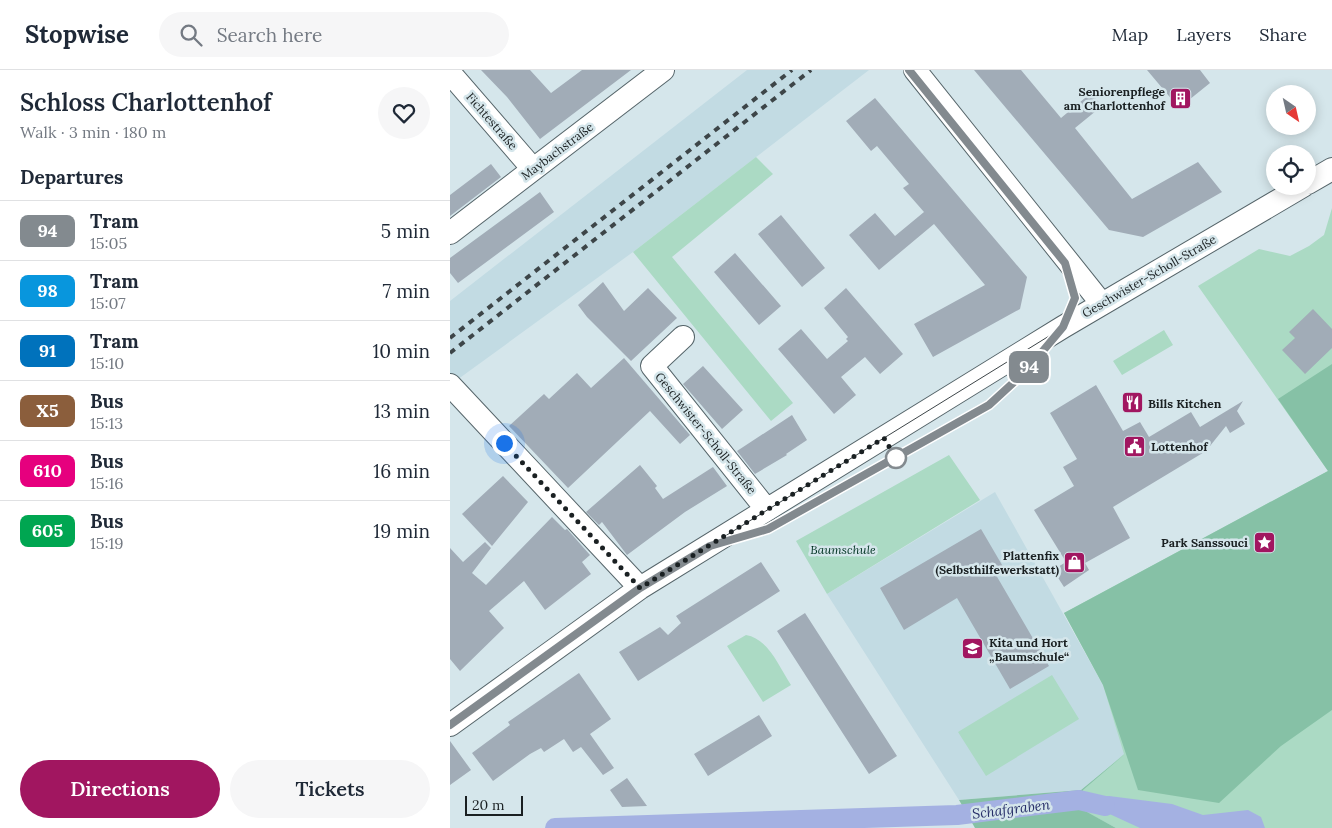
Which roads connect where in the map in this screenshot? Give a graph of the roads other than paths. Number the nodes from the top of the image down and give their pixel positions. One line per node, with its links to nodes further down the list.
1 (663, 70): 4 (street, Maybachstraße)
2 (915, 70): 9 (street)
3 (450, 73): 4 (street, Fichtestraße)
4 (533, 169): 8 (street, Maybachstraße)
5 (1332, 169): 6 (street)
6 (1316, 178)
7 (1288, 195): 9 (street, Geschwister-Scholl-Straße)
8 (450, 233)
9 (1102, 304): 12 (street, Geschwister-Scholl-Straße)
10 (683, 337): 12 (street, Geschwister-Scholl-Straße)
11 (450, 385): 13 (street)
12 (767, 510): 13 (street, Geschwister-Scholl-Straße)
13 (640, 588): 14 (street, Geschwister-Scholl-Straße)
14 (450, 725)

